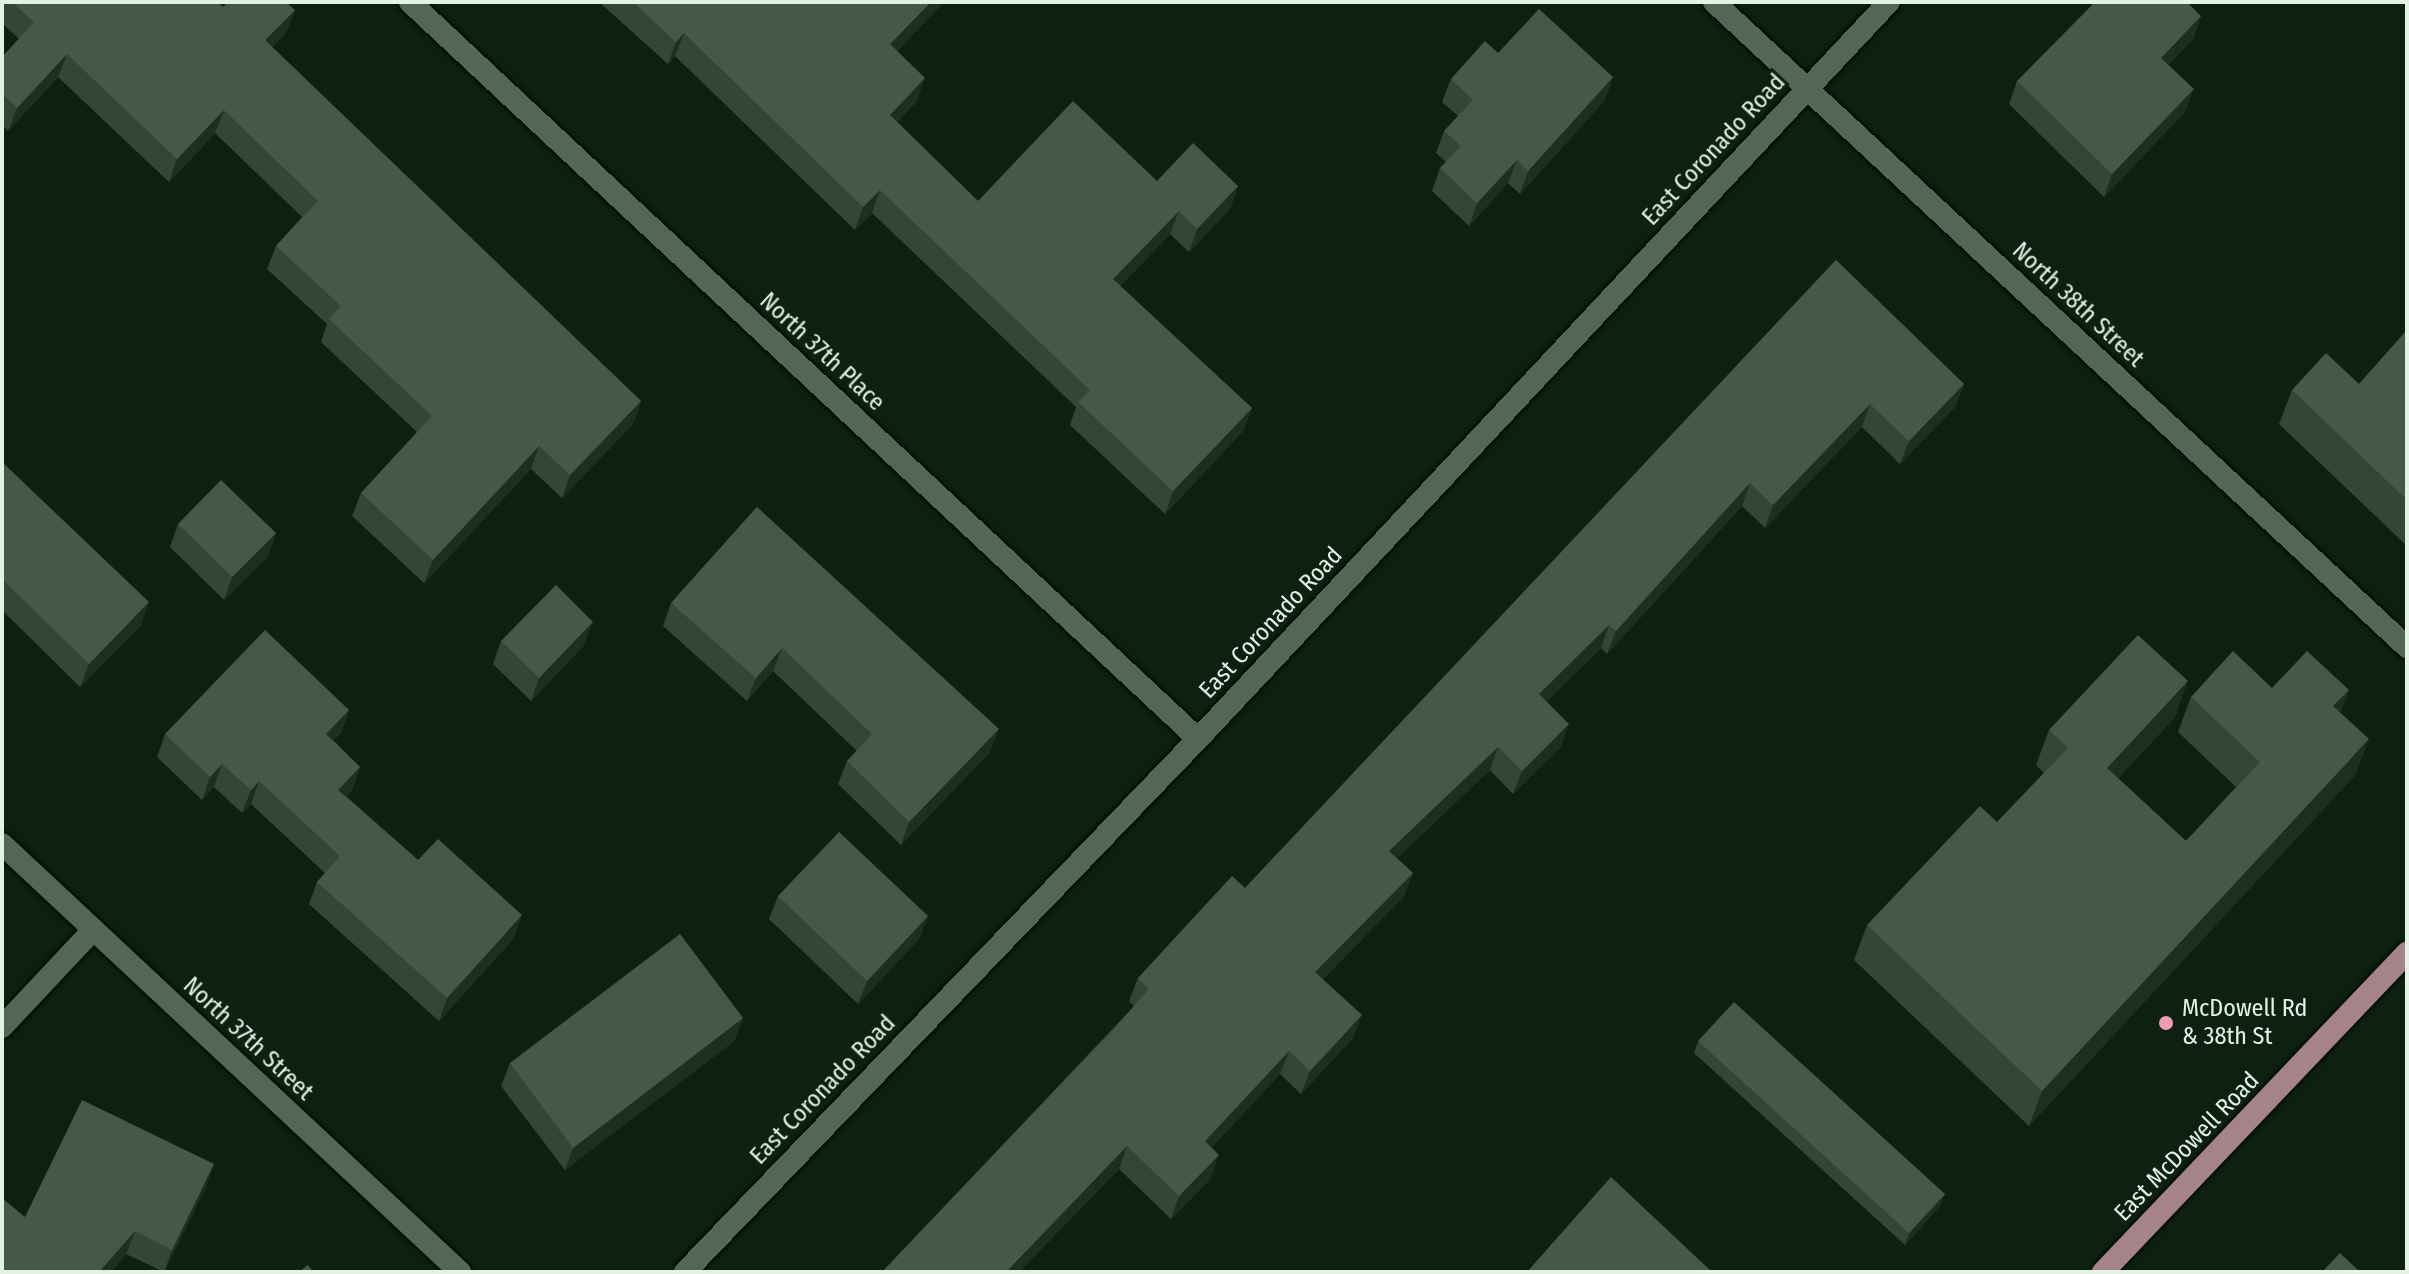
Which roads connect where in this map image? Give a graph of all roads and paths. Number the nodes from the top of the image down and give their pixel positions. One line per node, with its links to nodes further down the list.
1 (410, 2): 6 (street, North 37th Place)
2 (1714, 2): 4 (street, North 38th Street)
3 (1889, 2): 4 (street, East Coronado Road)
4 (1807, 89): 5 (street, North 38th Street); 6 (street, East Coronado Road)
5 (2407, 647)
6 (1198, 739): 12 (street, East Coronado Road)
7 (2, 844): 8 (street, North 37th Street)
8 (93, 930): 10 (street); 11 (street, North 37th Street)
9 (2407, 953): 13 (main road, East McDowell Road)
10 (2, 1027)
11 (460, 1272)
12 (685, 1272)
13 (2103, 1272)

